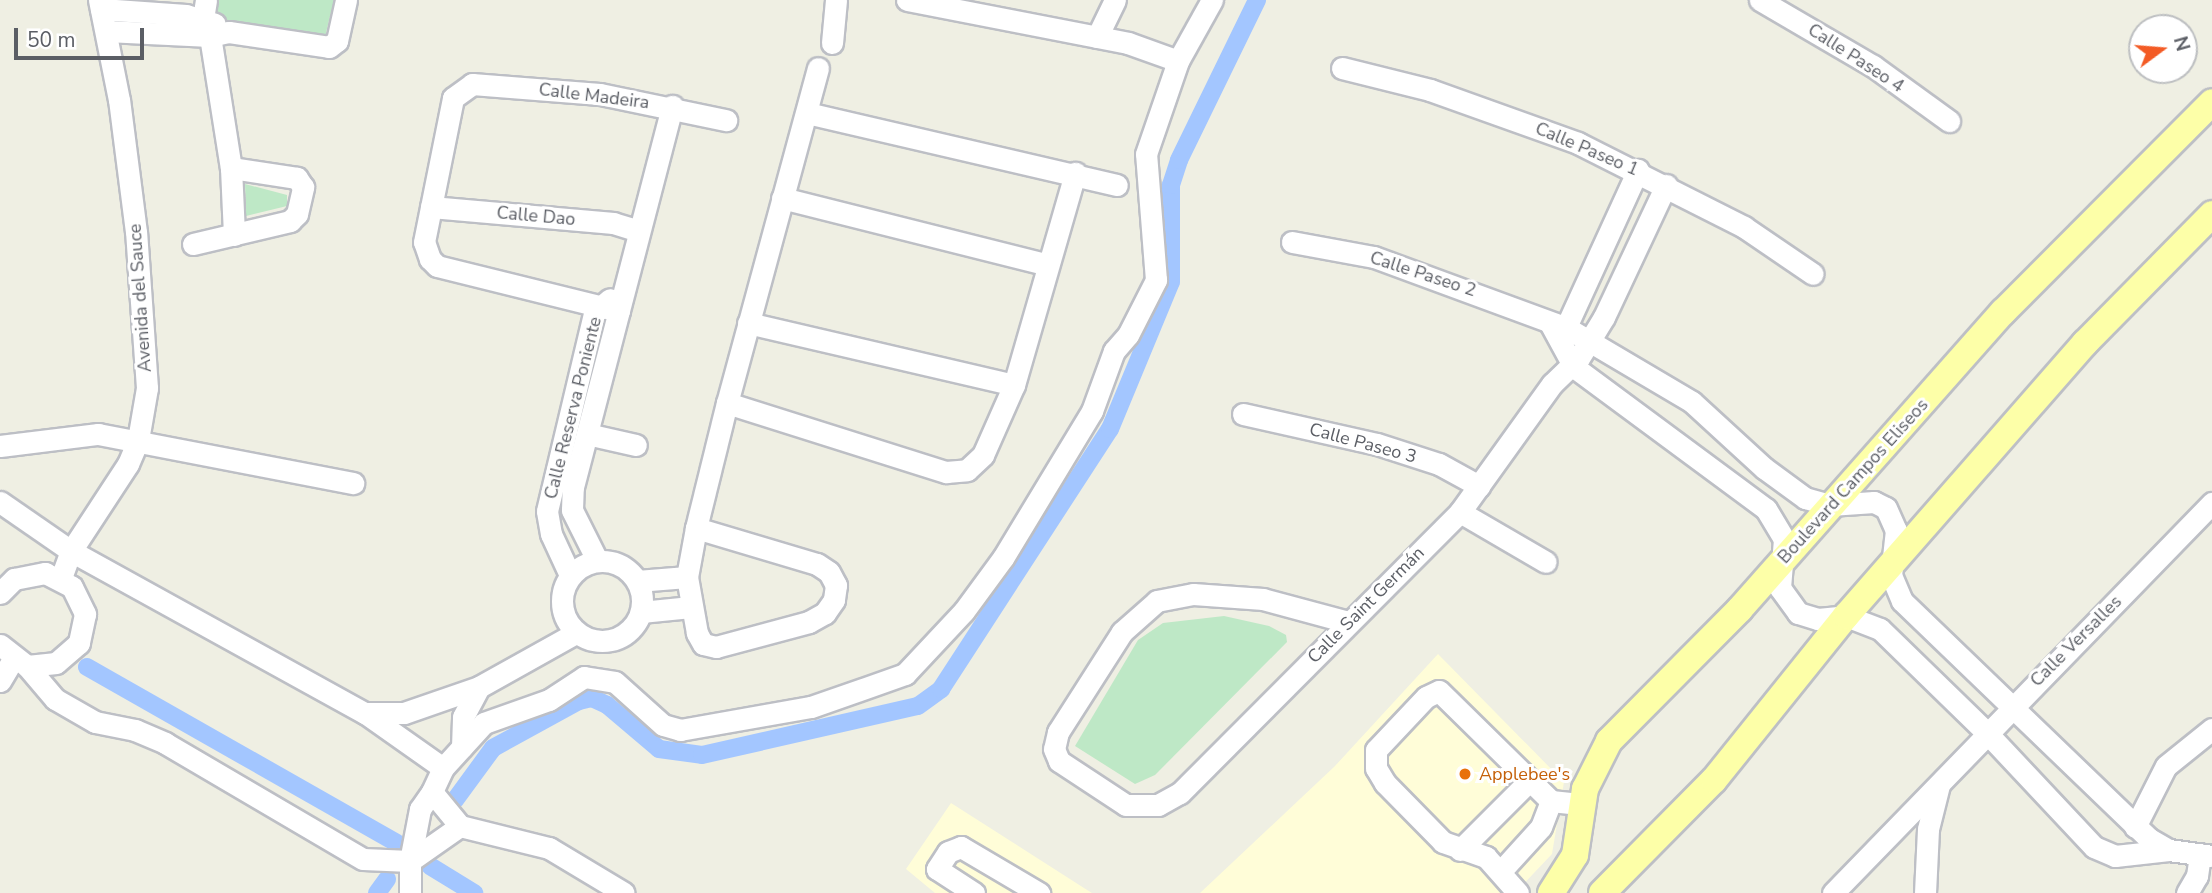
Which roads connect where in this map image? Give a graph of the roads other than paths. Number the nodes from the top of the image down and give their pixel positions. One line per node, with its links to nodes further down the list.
1 (346, 0): 8 (street)
2 (836, 0): 11 (street)
3 (907, 0): 10 (street)
4 (1115, 0): 10 (street)
5 (1212, 0): 12 (street)
6 (1760, 0): 19 (street, Calle Paseo 4)
7 (100, 4): 8 (street); 9 (street, Avenida del Sauce)
8 (212, 21): 9 (street); 20 (street)
9 (106, 31): 44 (street, Avenida del Sauce)
10 (1097, 37): 12 (street)
11 (832, 43)
12 (1178, 61): 84 (street)
13 (818, 68): 17 (street)
14 (1342, 68): 21 (street, Calle Paseo 1)
15 (2212, 102): 55 (main road, Boulevard Campos Eliseos)
16 (672, 106): 18 (street, Calle Madeira); 26 (street, Calle Madeira); 28 (street, Calle Reserva Poniente)
17 (807, 113): 22 (street); 25 (street)
18 (726, 120)
19 (1948, 121)
20 (231, 168): 29 (street); 29 (street)
21 (1638, 170): 24 (street, Calle Paseo 1); 36 (street, Calle Saint Germán)
22 (1075, 173): 23 (street); 32 (street)
23 (1117, 185)
24 (1666, 185): 33 (street, Calle Paseo 1); 37 (street, Calle Saint Germán)
25 (782, 198): 32 (street); 35 (street)
26 (431, 206): 28 (street, Calle Dao); 34 (street)
27 (2212, 214): 62 (main road)
28 (639, 231): 34 (street, Calle Reserva Poniente)
29 (234, 235): 31 (street)
30 (1292, 242): 36 (street, Calle Paseo 2)
31 (193, 244)
32 (1048, 265): 40 (street)
33 (1813, 274)
34 (610, 308): 43 (street, Calle Reserva Poniente); 63 (street, Calle Reserva Poniente)
35 (748, 323): 40 (street); 41 (street)
36 (1558, 332): 37 (street, Calle Paseo 2); 38 (street); 39 (street, Calle Saint Germán)
37 (1590, 341): 38 (street, Calle Saint Germán); 45 (street, Calle Paseo 2)
38 (1574, 367): 39 (street, Calle Saint Germán); 48 (street)
39 (1552, 384): 51 (street, Calle Saint Germán)
40 (1014, 385): 41 (street)
41 (727, 403): 57 (street)
42 (1243, 414): 51 (street, Calle Paseo 3)
43 (587, 434): 46 (street); 60 (street, Calle Reserva Poniente)
44 (138, 440): 47 (street); 50 (street); 58 (street, Avenida del Sauce)
45 (1738, 440): 48 (street); 49 (street, Calle Paseo 2)
46 (636, 445)
47 (0, 446)
48 (1716, 467): 52 (street)
49 (1764, 468): 52 (street); 55 (street, Calle Paseo 2)
50 (353, 482)
51 (1479, 486): 56 (street, Calle Saint Germán)
52 (1745, 492): 59 (street)
53 (0, 502): 58 (street)
54 (2212, 503): 80 (street, Calle Versalles)
55 (1830, 505): 59 (main road, Boulevard Campos Eliseos); 62 (street)
56 (1460, 512): 61 (street); 72 (street, Calle Saint Germán)
57 (695, 528): 64 (street); 68 (street)
58 (71, 551): 65 (street, Avenida del Sauce); 81 (street)
59 (1785, 558): 71 (street); 90 (main road, Boulevard Campos Eliseos)
60 (597, 560): 63 (street); 66 (street)
61 (1546, 562)
62 (1889, 566): 70 (street); 71 (main road)
63 (570, 575): 73 (street)
64 (687, 577): 66 (street); 68 (street)
65 (61, 578): 67 (street); 76 (street)
66 (637, 581): 69 (street)
67 (0, 593)
68 (691, 607): 69 (street)
69 (641, 612): 73 (street)
70 (1916, 614): 74 (street); 75 (street)
71 (1846, 616): 74 (street); 105 (main road)
72 (1348, 622): 72 (street, Calle Saint Germán)
73 (574, 634): 79 (street)
74 (1891, 640): 77 (street)
75 (1955, 652): 77 (street); 80 (street)
76 (13, 657): 78 (street); 96 (street)
77 (1931, 679): 83 (street)
78 (0, 681)
79 (479, 687): 81 (street); 84 (street)
80 (2011, 707): 83 (street, Calle Versalles); 92 (street)
81 (365, 713): 85 (street)
82 (2212, 729): 92 (street)
83 (1987, 733): 87 (street, Calle Versalles); 94 (street)
84 (462, 747): 85 (street)
85 (443, 768): 88 (street)
86 (1530, 780): 89 (street); 93 (street); 93 (street)
87 (1941, 780): 98 (street, Calle Versalles); 106 (street, Calle Versalles)
88 (432, 792): 91 (street); 96 (street)
89 (1551, 800): 90 (street); 97 (street)
90 (1582, 804): 104 (main road, Boulevard Campos Eliseos)
91 (460, 826): 96 (street); 100 (street)
92 (2135, 827): 94 (street)
93 (1460, 850): 97 (street)
94 (2169, 850): 95 (street)
95 (2206, 855): 107 (street)
96 (410, 860): 99 (street)
97 (1501, 871): 103 (street)
98 (1837, 892)
99 (410, 893)
100 (624, 893)
101 (974, 893): 102 (street)
102 (1039, 893)
103 (1518, 893)
104 (1551, 893)
105 (1602, 893)
106 (1925, 893)
107 (2186, 893)

